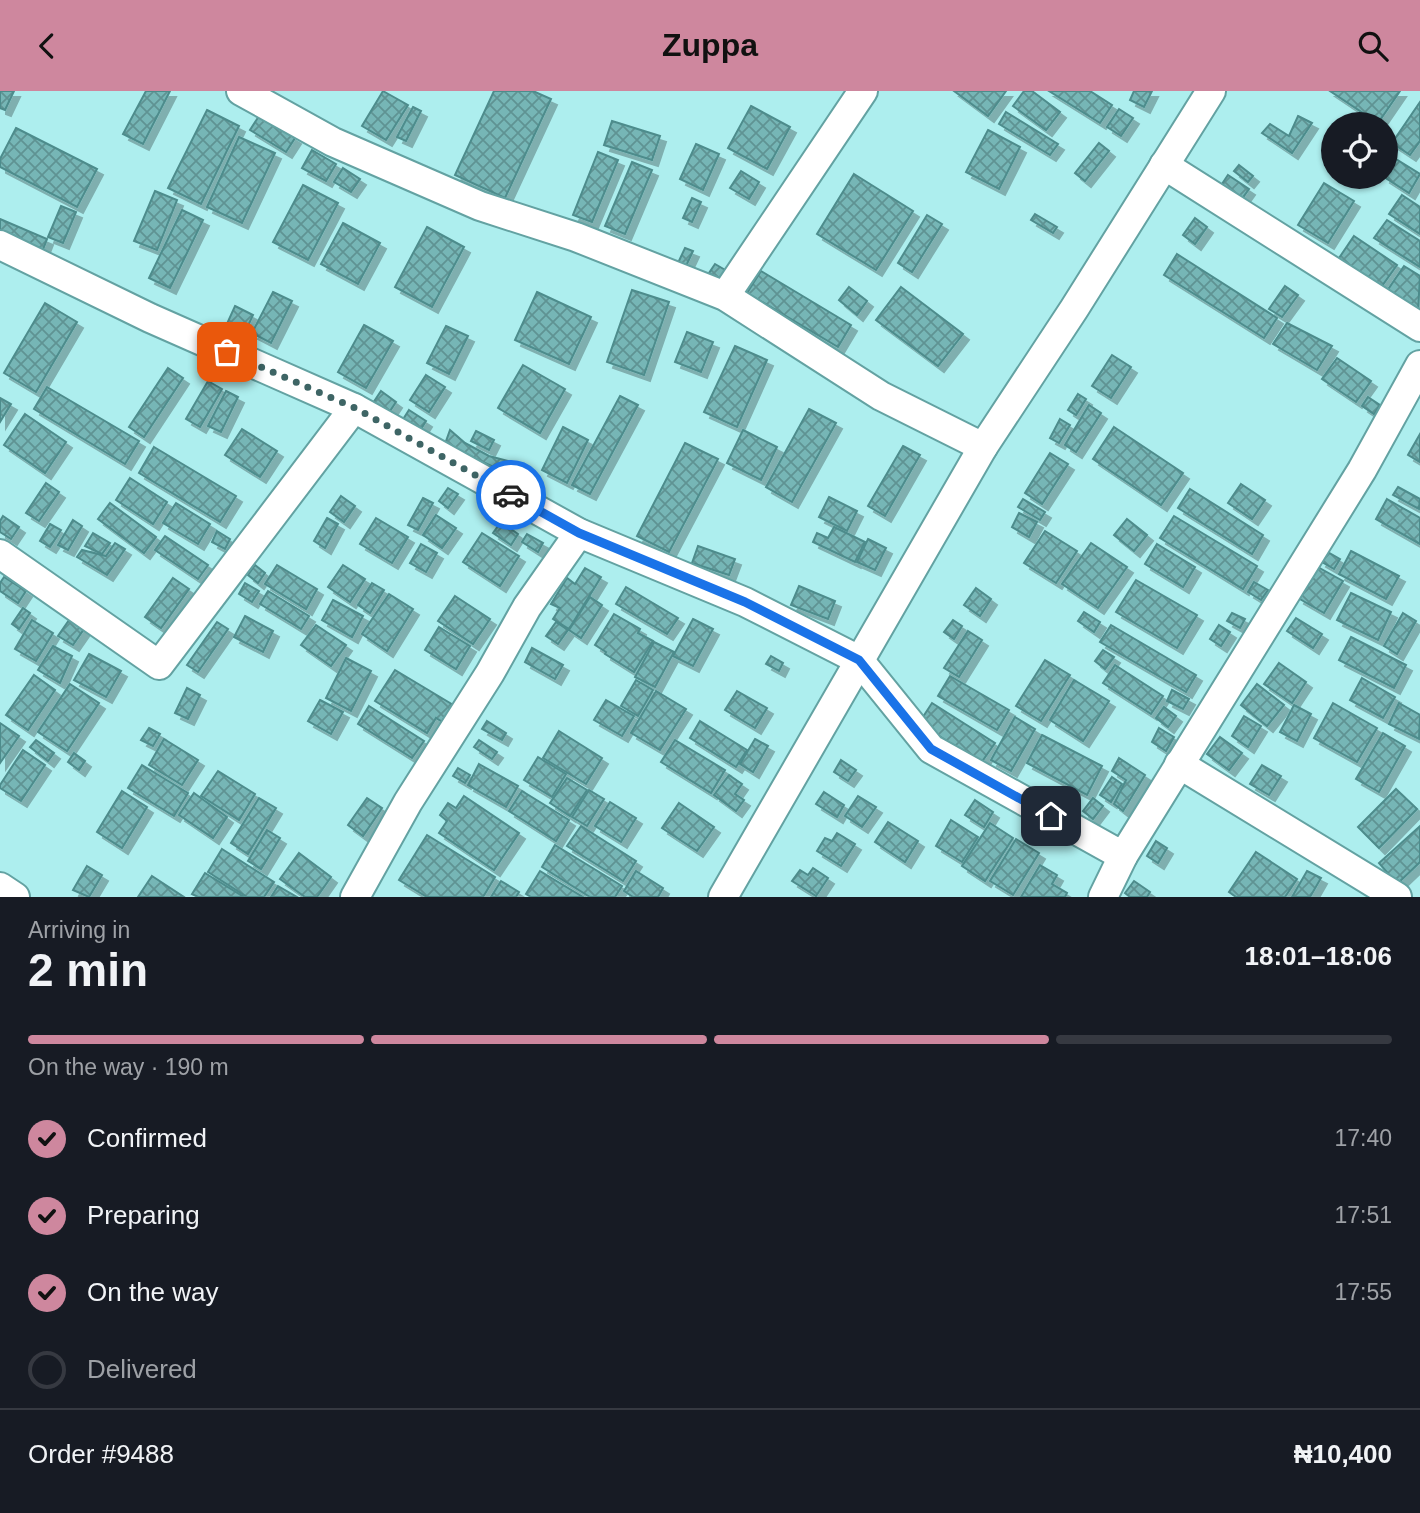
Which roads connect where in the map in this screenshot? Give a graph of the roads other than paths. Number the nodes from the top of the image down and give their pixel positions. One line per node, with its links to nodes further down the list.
1 (241, 91): 6 (street)
2 (863, 91): 6 (street)
3 (1211, 91): 4 (street)
4 (1164, 165): 7 (street); 10 (street)
5 (0, 245): 9 (street)
6 (725, 296): 10 (street)
7 (1420, 327)
8 (1420, 365): 14 (street)
9 (355, 408): 11 (street); 12 (street)
10 (983, 447): 13 (street)
11 (579, 533): 13 (street); 18 (street)
12 (0, 554)
13 (859, 660): 15 (street); 19 (street)
14 (1179, 765): 15 (street); 21 (street)
15 (1123, 856): 20 (street)
16 (0, 887): 17 (street)
17 (15, 897)
18 (355, 897)
19 (723, 897)
20 (1103, 897)
21 (1397, 897)

